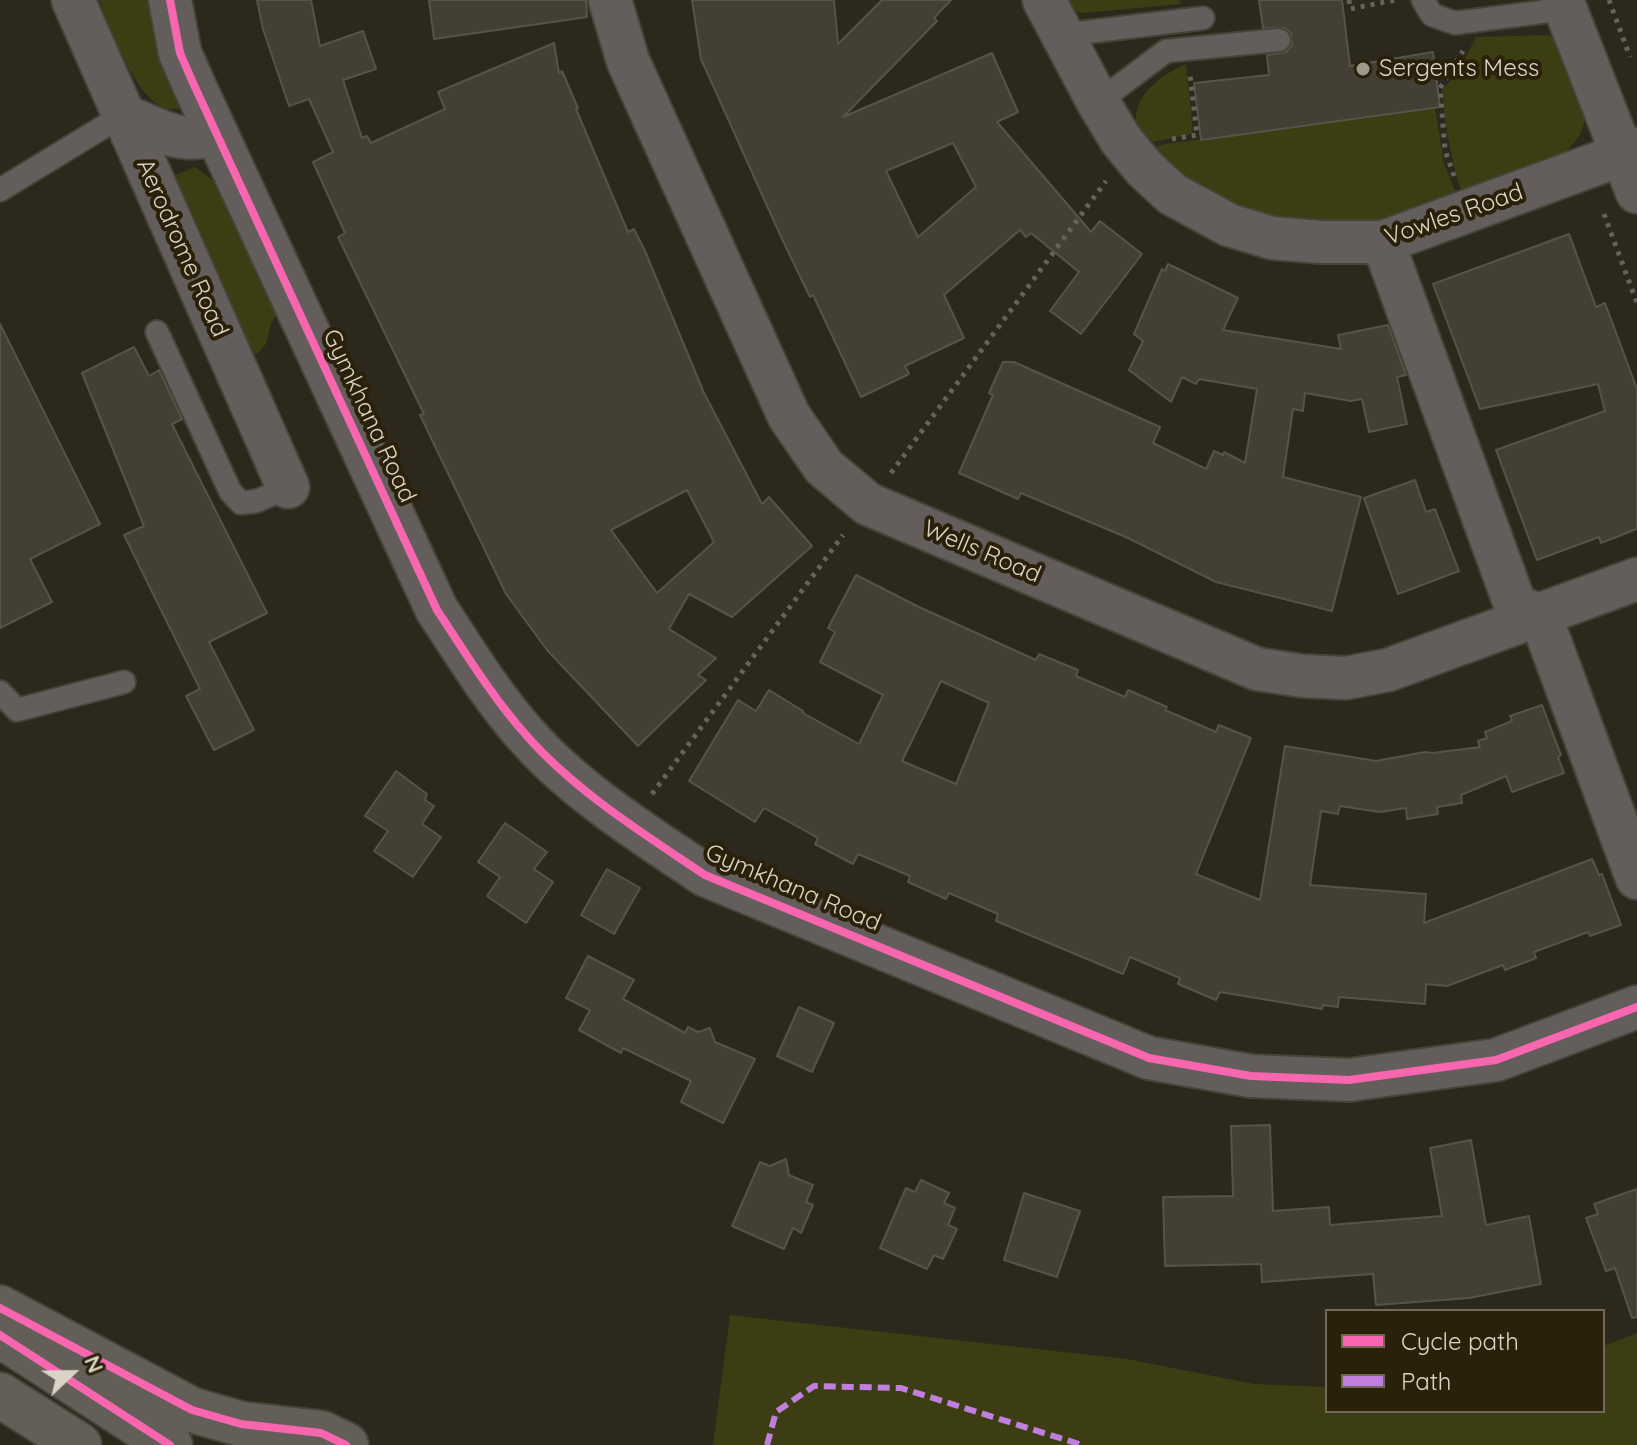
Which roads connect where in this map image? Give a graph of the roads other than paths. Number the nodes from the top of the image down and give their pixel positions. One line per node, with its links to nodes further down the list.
1 (170, 0): 11 (street, Gymkhana Road)
2 (610, 0): 18 (street, Wells Road)
3 (1423, 0): 5 (lane)
4 (72, 3): 10 (street, Aerodrome Road)
5 (1564, 4): 12 (street)
6 (1053, 18): 7 (lane); 9 (street, Vowles Road)
7 (1203, 18)
8 (1279, 40): 9 (lane)
9 (1098, 102): 14 (street, Vowles Road)
10 (123, 115): 11 (street); 13 (lane); 16 (street, Aerodrome Road)
11 (215, 132): 22 (street, Gymkhana Road)
12 (1624, 174): 14 (street, Vowles Road)
13 (0, 190)
14 (1383, 242): 18 (street)
15 (157, 332): 16 (lane)
16 (288, 487)
17 (1637, 579): 18 (street, Wells Road)
18 (1540, 615): 21 (street)
19 (124, 682): 20 (lane)
20 (0, 692)
21 (1637, 878)
22 (1637, 1007)
23 (0, 1308): 28 (main road)
24 (0, 1335): 27 (main road)
25 (0, 1395): 26 (main road)
26 (79, 1445)
27 (170, 1445)
28 (346, 1445)

